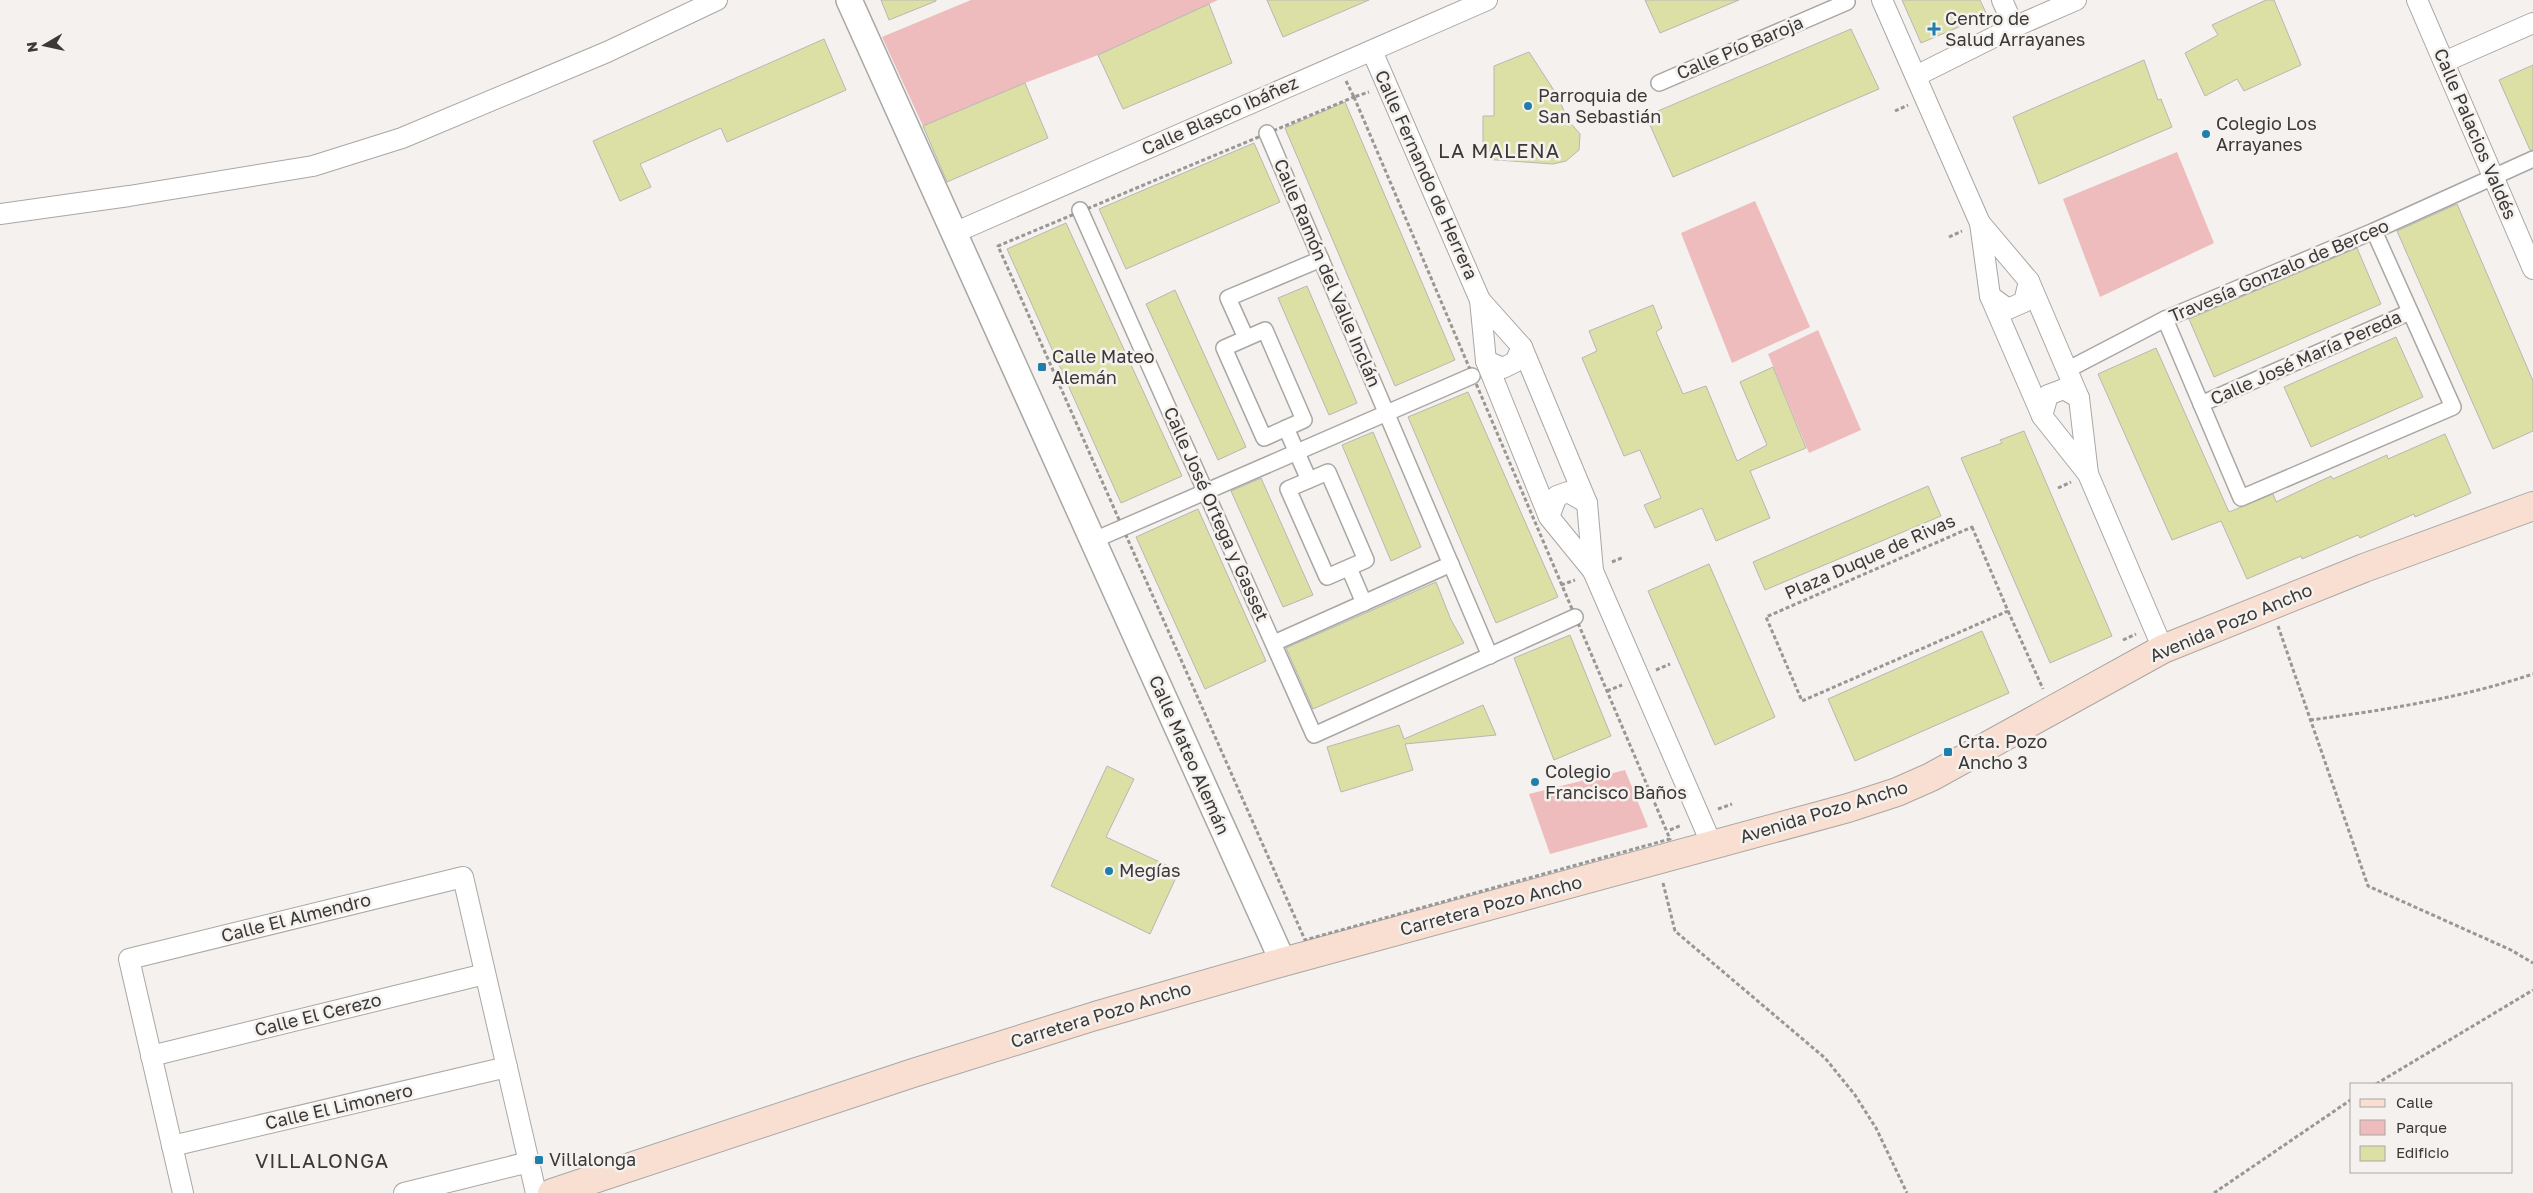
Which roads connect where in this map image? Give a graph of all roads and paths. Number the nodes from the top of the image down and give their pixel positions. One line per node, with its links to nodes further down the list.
1 (717, 0): 19 (street)
2 (849, 0): 22 (street, Calle Mateo Alemán)
3 (1487, 0): 11 (street, Calle Blasco Ibáñez)
4 (1882, 0): 13 (street)
5 (2002, 0): 10 (street)
6 (2076, 0): 10 (street)
7 (2417, 0): 12 (street, Calle Palacios Valdés)
8 (1847, 2): 14 (street, Calle Pío Baroja)
9 (2533, 23): 12 (street)
10 (2014, 27): 13 (street)
11 (1372, 50): 22 (street, Calle Blasco Ibáñez); 27 (street, Calle Fernando de Herrera)
12 (2444, 62): 17 (street, Calle Palacios Valdés)
13 (1916, 76): 20 (street)
14 (1660, 83)
15 (1267, 133): 23 (street, Calle Ramón del Valle Inclán)
16 (2533, 159): 17 (street, Travesía Gonzalo de Berceo)
17 (2493, 176): 21 (street, Travesía Gonzalo de Berceo); 24 (street, Calle Palacios Valdés)
18 (1080, 210): 43 (street, Calle José Ortega y Gasset)
19 (0, 214)
20 (1980, 223): 25 (street); 26 (street)
21 (2374, 231): 28 (street); 29 (street, Travesía Gonzalo de Berceo)
22 (954, 233): 47 (street, Calle Mateo Alemán)
23 (1321, 259): 30 (street); 37 (street, Calle Ramón del Valle Inclán)
24 (2533, 269)
25 (2029, 281): 26 (street); 33 (street)
26 (1990, 296): 38 (street)
27 (1480, 300): 31 (street, Calle Fernando de Herrera); 32 (street, Calle Fernando de Herrera)
28 (2410, 312): 36 (street, Calle José María Pereda); 36 (street)
29 (2165, 319): 33 (street, Travesía Gonzalo de Berceo); 36 (street)
30 (1246, 338): 39 (street); 39 (street)
31 (1522, 347): 32 (street); 44 (street, Calle Fernando de Herrera)
32 (1486, 361): 46 (street, Calle Fernando de Herrera)
33 (2067, 370): 35 (street)
34 (1472, 376): 37 (street)
35 (2079, 398): 38 (street); 41 (street)
36 (2201, 404)
37 (1387, 413): 40 (street); 48 (street, Calle Ramón del Valle Inclán)
38 (2042, 416): 41 (street)
39 (1286, 428): 40 (street)
40 (1297, 452): 42 (street); 43 (street)
41 (2088, 474): 56 (street)
42 (1309, 480): 49 (street); 49 (street)
43 (1206, 491): 47 (street); 55 (street, Calle José Ortega y Gasset)
44 (1587, 503): 46 (street); 50 (street, Calle Fernando de Herrera)
45 (2533, 506): 52 (main road, Avenida Pozo Ancho)
46 (1549, 517): 50 (street, Calle Fernando de Herrera)
47 (1092, 541): 63 (street, Calle Mateo Alemán)
48 (1451, 564): 51 (street); 57 (street, Calle Ramón del Valle Inclán)
49 (1349, 568): 51 (street)
50 (1593, 571): 61 (street, Calle Fernando de Herrera)
51 (1364, 603): 55 (street)
52 (2270, 606): 56 (main road, Avenida Pozo Ancho); 60 (path)
53 (2008, 612): 53 (path, Plaza Duque de Rivas); 59 (path)
54 (1575, 617): 57 (street)
55 (1274, 643): 57 (street, Calle José Ortega y Gasset)
56 (2163, 649): 61 (main road, Avenida Pozo Ancho)
57 (1490, 656)
58 (2533, 674): 60 (path)
59 (2044, 692)
60 (2310, 720): 64 (path)
61 (1712, 845): 62 (main road, Avenida Pozo Ancho)
62 (1658, 861): 63 (main road, Carretera Pozo Ancho); 77 (path)
63 (1283, 962): 76 (main road, Carretera Pozo Ancho)
64 (2533, 963)
65 (485, 974): 67 (street, Calle El Cerezo); 67 (street, Calle El Almendro); 68 (street)
66 (2533, 990): 69 (path)
67 (151, 1056): 71 (street)
68 (507, 1067): 71 (street, Calle El Limonero); 72 (street)
69 (2378, 1083)
70 (2350, 1100): 78 (path)
71 (172, 1146): 73 (street)
72 (529, 1162): 74 (street); 75 (street)
73 (183, 1193)
74 (404, 1193)
75 (536, 1193)
76 (552, 1193)
77 (1906, 1193)
78 (2214, 1193)

